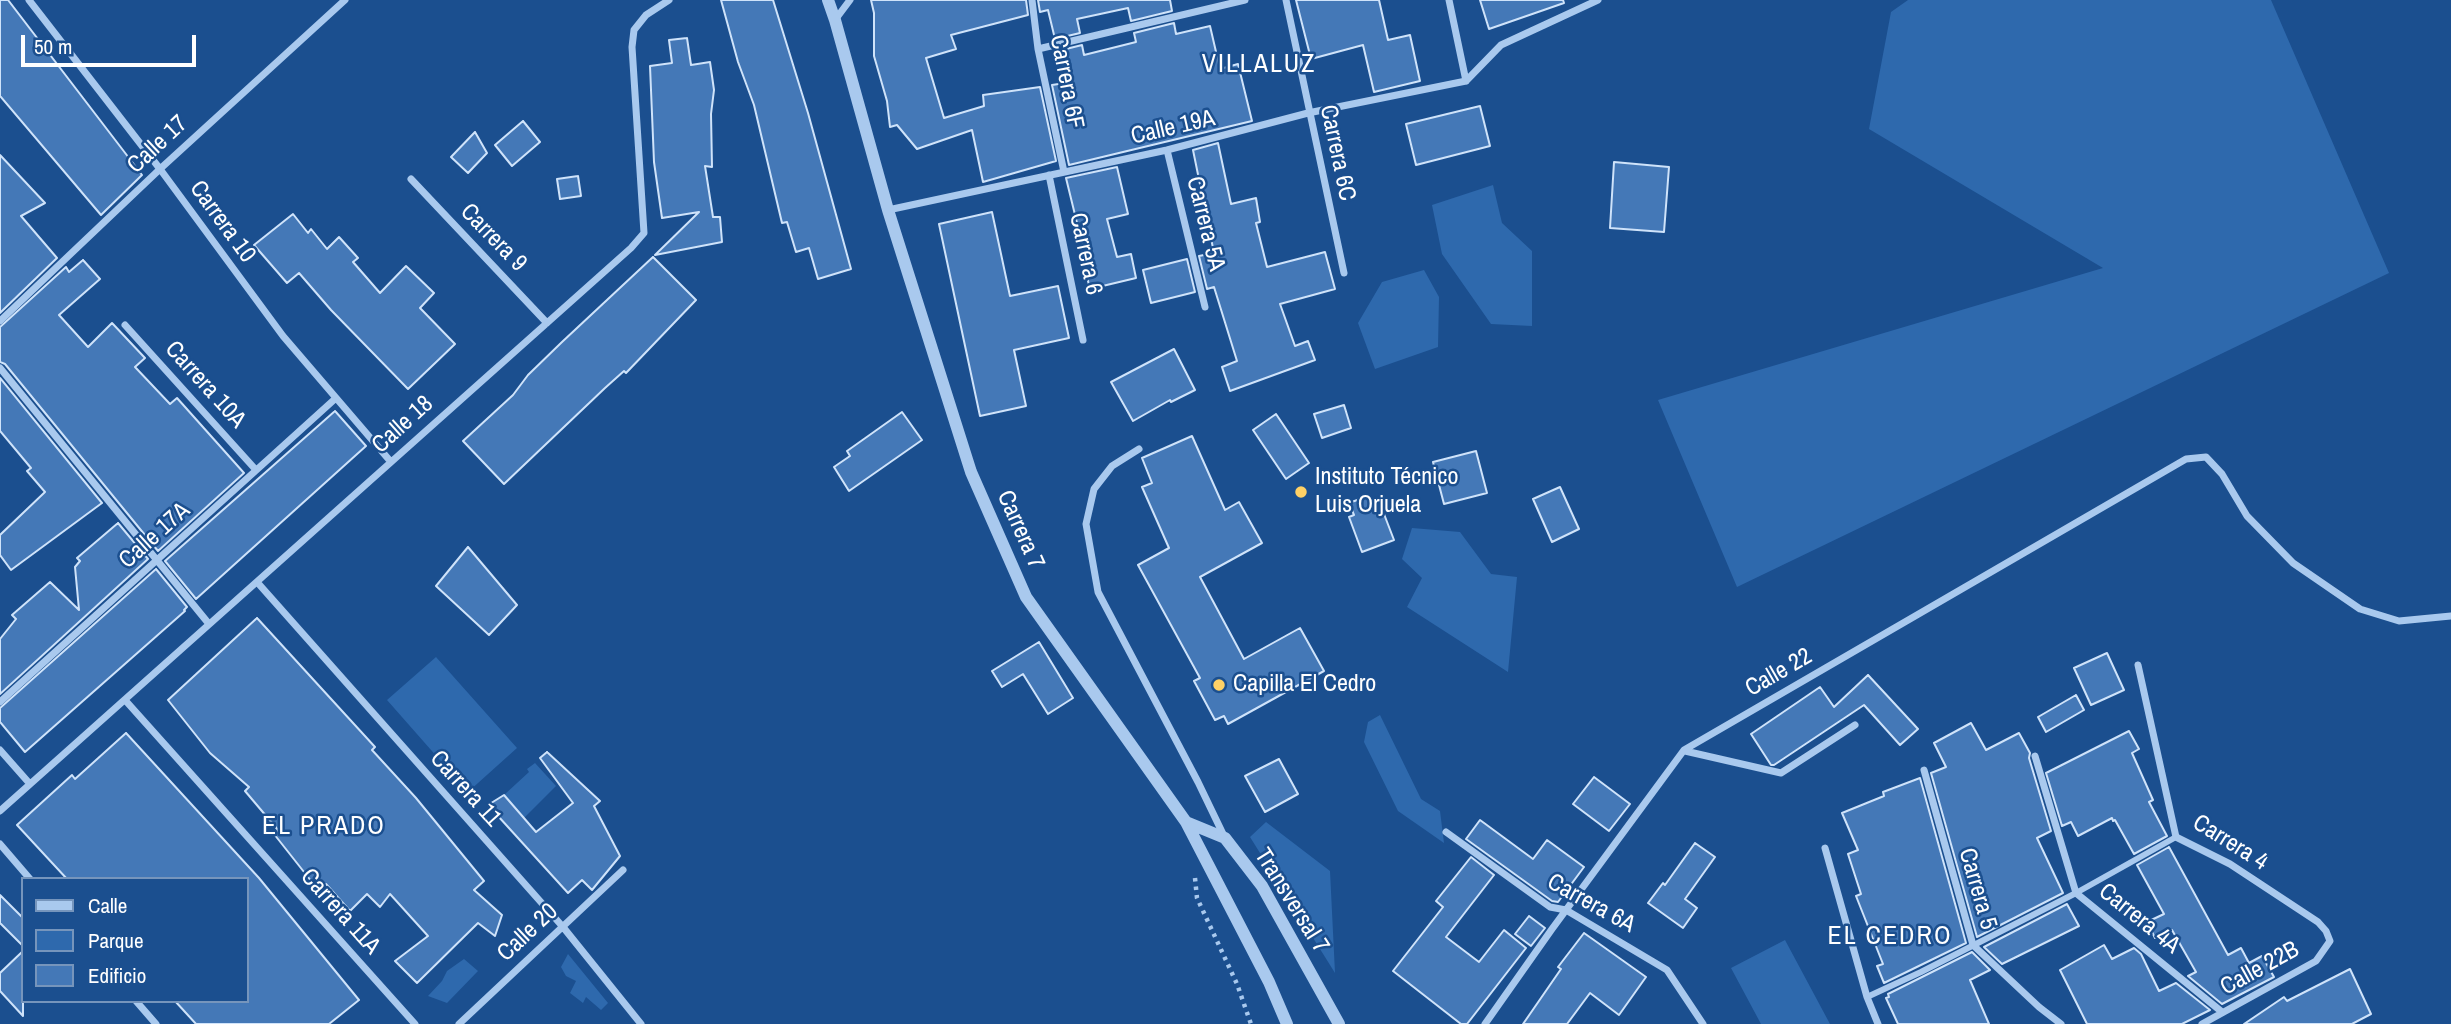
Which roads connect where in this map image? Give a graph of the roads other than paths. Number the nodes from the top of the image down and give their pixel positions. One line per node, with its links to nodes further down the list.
1 (29, 0): 16 (street, Carrera 10)
2 (345, 0): 16 (street, Calle 17)
3 (668, 0): 24 (street, Calle 18)
4 (828, 0): 11 (street, Carrera 7)
5 (850, 0): 11 (street)
6 (1032, 0): 12 (street, Carrera 6F)
7 (1245, 0): 12 (street)
8 (1286, 0): 14 (street, Carrera 6C)
9 (1449, 0): 13 (street)
10 (1598, 0): 13 (street)
11 (835, 20): 20 (street, Carrera 7)
12 (1038, 49): 17 (street, Carrera 6F)
13 (1466, 81): 14 (street, Calle 19A)
14 (1308, 113): 15 (street, Calle 19A); 21 (street, Carrera 6C)
15 (1167, 150): 17 (street, Calle 19A); 22 (street, Carrera 5A)
16 (160, 169): 23 (street, Calle 17); 28 (street, Carrera 10)
17 (1064, 172): 18 (street, Calle 19A)
18 (1049, 175): 20 (street, Calle 19A); 26 (street, Carrera 6)
19 (411, 180): 24 (street, Carrera 9)
20 (888, 211): 46 (street, Carrera 7)
21 (1344, 273)
22 (1205, 307)
23 (0, 321)
24 (547, 323): 30 (street, Calle 18)
25 (125, 325): 31 (street, Carrera 10A)
26 (1083, 340)
27 (0, 369): 32 (street)
28 (336, 398): 30 (street, Carrera 10); 31 (street, Calle 17A)
29 (1139, 449): 49 (street)
30 (391, 462): 33 (street, Calle 18)
31 (256, 470): 32 (street, Calle 17A)
32 (156, 561): 35 (street); 38 (street, Calle 17A)
33 (257, 582): 35 (street, Calle 18); 56 (street, Carrera 11)
34 (2451, 616): 41 (street, Calle 22)
35 (209, 624): 37 (street, Calle 18)
36 (2138, 665): 48 (street, Carrera 4)
37 (125, 700): 44 (street, Calle 18); 63 (street, Carrera 11A)
38 (0, 702)
39 (1855, 725): 41 (street)
40 (0, 750): 44 (street)
41 (1684, 750): 55 (street, Calle 22)
42 (2035, 756): 54 (street, Carrera 4A)
43 (1924, 770): 58 (street, Carrera 5)
44 (30, 784): 45 (street, Calle 18)
45 (0, 811)
46 (1186, 822): 49 (street, Transversal 7); 66 (street, Carrera 7)
47 (1446, 832): 55 (street, Carrera 6A)
48 (2176, 837): 54 (street); 57 (street, Carrera 4)
49 (1225, 838): 67 (street, Transversal 7)
50 (0, 844): 53 (street)
51 (1825, 848): 59 (street)
52 (623, 870): 56 (street, Calle 20)
53 (28, 877)
54 (2076, 893): 58 (street); 61 (street, Carrera 4A)
55 (1566, 910): 68 (street, Calle 22); 69 (street, Carrera 6A)
56 (563, 927): 64 (street, Calle 20); 65 (street, Carrera 11)
57 (2330, 941): 61 (street, Calle 22B)
58 (1973, 945): 59 (street); 71 (street, Carrera 5)
59 (1867, 997): 70 (street)
60 (138, 1003): 62 (street)
61 (2222, 1012): 72 (street, Calle 22B)
62 (156, 1024)
63 (415, 1024)
64 (459, 1024)
65 (641, 1024)
66 (1287, 1024)
67 (1339, 1024)
68 (1485, 1024)
69 (1703, 1024)
70 (1878, 1024)
71 (2061, 1024)
72 (2202, 1024)

